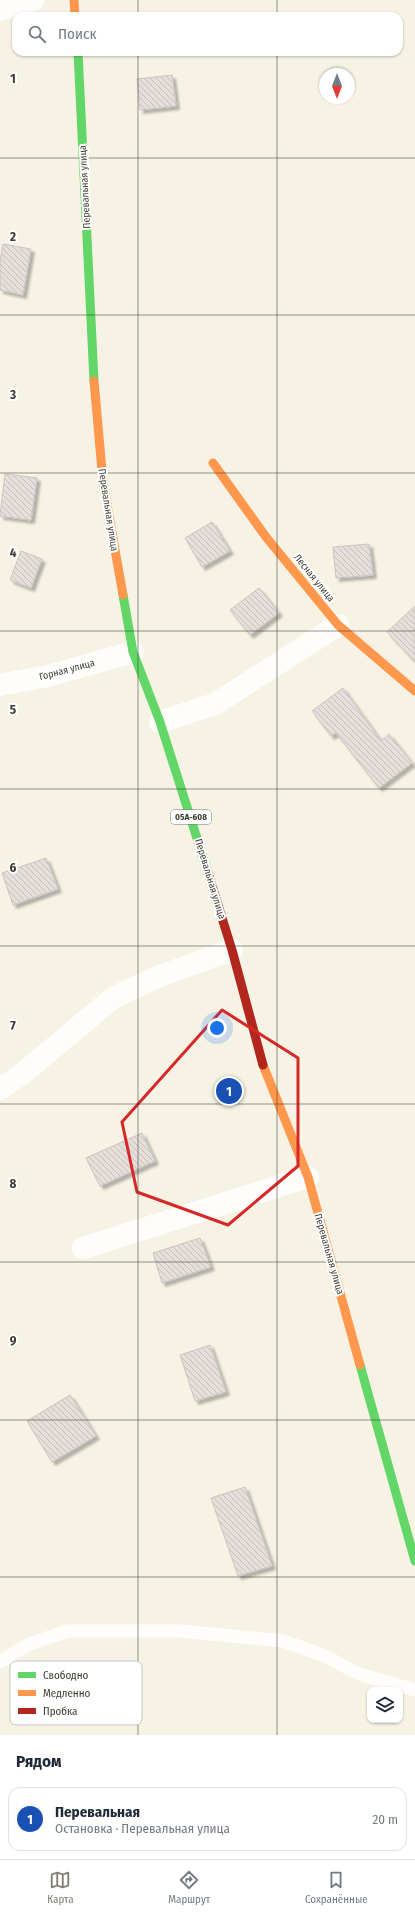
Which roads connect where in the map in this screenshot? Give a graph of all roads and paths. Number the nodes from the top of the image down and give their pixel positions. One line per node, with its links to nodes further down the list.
1 (33, 0): 3 (street)
2 (74, 0): 4 (main road)
3 (0, 10)
4 (75, 12)
5 (78, 56): 8 (main road, Перевальная улица / 05А-608)
6 (213, 462): 7 (main road, Лесная улица)
7 (338, 625): 10 (main road, Лесная улица); 11 (street)
8 (133, 652): 9 (street, Горная улица); 11 (main road, Перевальная улица / 05А-608)
9 (0, 686)
10 (415, 691)
11 (160, 722): 12 (main road, Перевальная улица / 05А-608)
12 (232, 950): 13 (street); 14 (main road, Перевальная улица / 05А-608)
13 (0, 1089)
14 (308, 1177): 15 (street); 16 (main road, Перевальная улица / 05А-608)
15 (83, 1248)
16 (415, 1561)
17 (0, 1662): 18 (lane)
18 (415, 1690)

